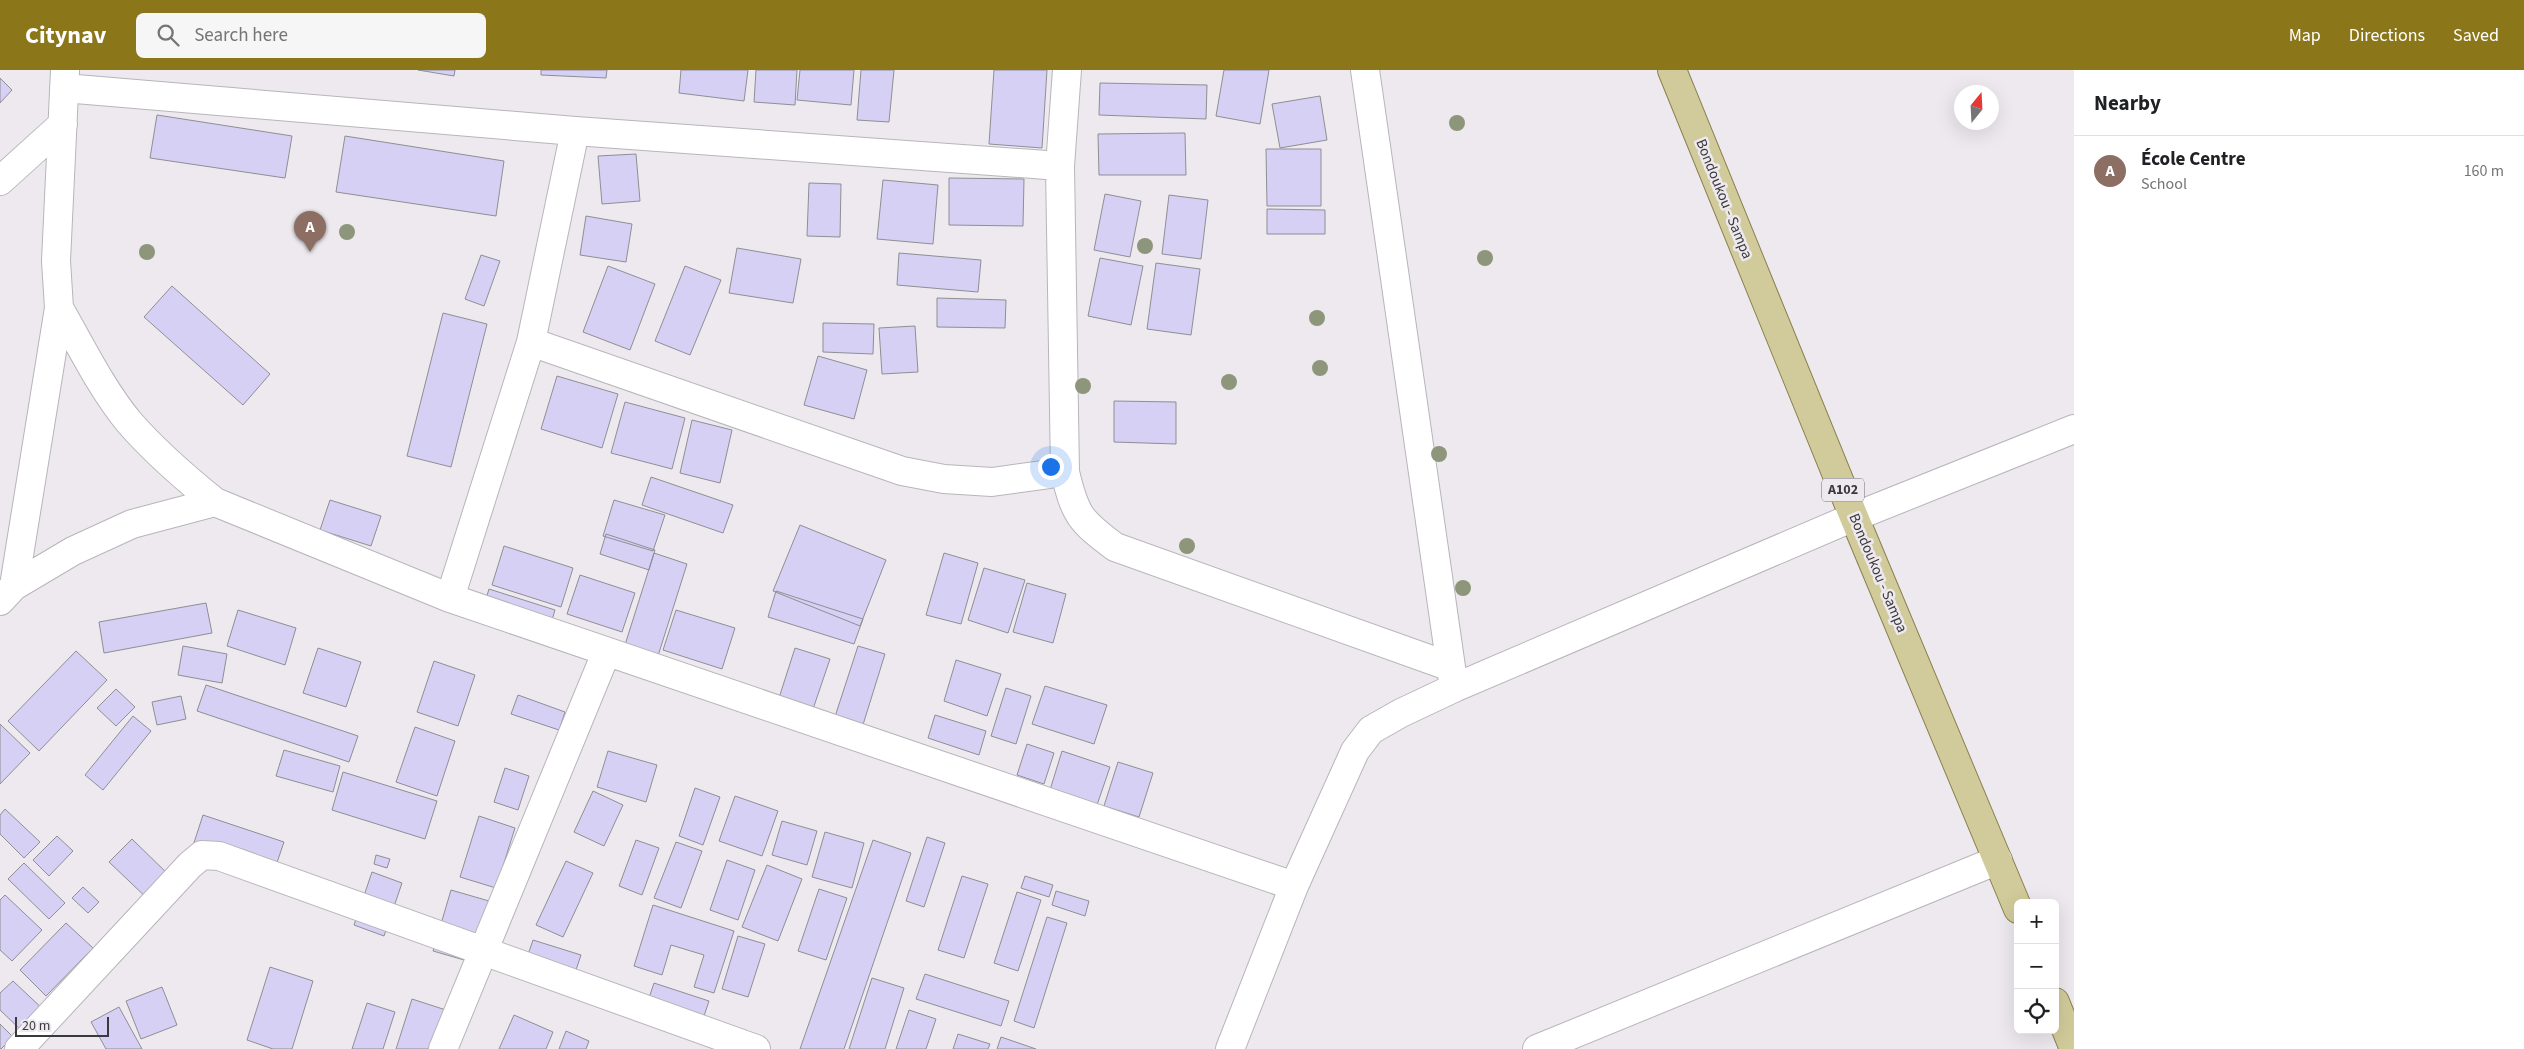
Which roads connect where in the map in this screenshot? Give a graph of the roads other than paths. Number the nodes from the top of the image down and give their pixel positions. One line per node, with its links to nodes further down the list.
1 (1067, 70): 7 (street)
2 (1366, 70): 18 (street)
3 (1672, 70): 14 (main road, Bondoukou - Sampa / A102)
4 (65, 79): 5 (street); 6 (street)
5 (63, 124): 8 (street); 9 (street)
6 (575, 131): 7 (street); 10 (street)
7 (1060, 166): 12 (street)
8 (0, 181)
9 (59, 308): 13 (street); 15 (street)
10 (530, 342): 12 (street); 16 (street)
11 (2074, 429): 14 (street)
12 (1065, 472): 18 (street)
13 (216, 502): 15 (street); 16 (street)
14 (1854, 517): 18 (street); 19 (main road, Bondoukou - Sampa / A102)
15 (7, 594)
16 (450, 598): 17 (street)
17 (606, 653): 20 (street); 22 (street)
18 (1452, 678): 20 (street)
19 (1998, 860): 21 (main road, Bondoukou - Sampa / A102); 28 (street)
20 (1294, 886): 27 (street)
21 (2014, 899)
22 (482, 951): 24 (street); 25 (street); 26 (street)
23 (2059, 1012): 29 (main road)
24 (19, 1049)
25 (443, 1049)
26 (756, 1049)
27 (1230, 1049)
28 (1536, 1049)
29 (2074, 1049)

